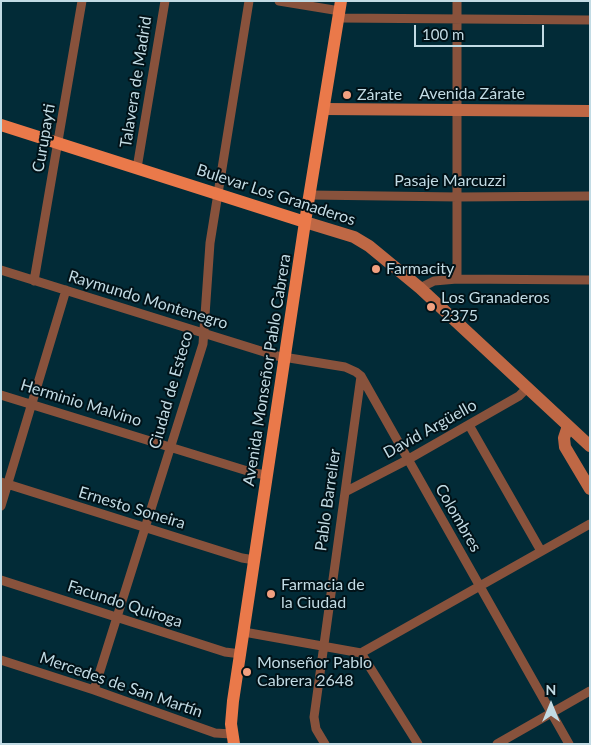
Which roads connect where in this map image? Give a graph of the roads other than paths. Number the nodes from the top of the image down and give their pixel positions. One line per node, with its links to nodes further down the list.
1 (82, 1): 13 (street, Curupayti)
2 (165, 1): 14 (street, Talavera de Madrid)
3 (249, 1): 15 (street, Ciudad de Esteco)
4 (278, 1): 6 (street)
5 (457, 1): 7 (street)
6 (340, 10): 7 (street); 9 (main road, Avenida Monseñor Pablo Cabrera)
7 (457, 19): 8 (street); 10 (street)
8 (590, 20)
9 (324, 109): 10 (main road, Avenida Zárate); 16 (main road, Avenida Monseñor Pablo Cabrera)
10 (458, 111): 11 (main road, Avenida Zárate); 18 (street)
11 (590, 111)
12 (1, 125): 13 (main road, Bulevar Los Granaderos)
13 (58, 144): 14 (main road, Bulevar Los Granaderos); 23 (street, Curupayti)
14 (137, 168): 15 (main road, Bulevar Los Granaderos)
15 (218, 194): 19 (main road, Bulevar Los Granaderos); 26 (street, Ciudad de Esteco)
16 (310, 195): 18 (street, Pasaje Marcuzzi); 19 (main road, Avenida Monseñor Pablo Cabrera)
17 (590, 196): 18 (street, Pasaje Marcuzzi)
18 (458, 197): 21 (street)
19 (305, 222): 24 (main road, Bulevar Los Granaderos); 27 (main road, Avenida Monseñor Pablo Cabrera)
20 (1, 270): 23 (street, Raymundo Montenegro)
21 (457, 279): 22 (street); 24 (street)
22 (590, 280)
23 (34, 281): 25 (street, Raymundo Montenegro)
24 (420, 288): 29 (main road, Bulevar Los Granaderos)
25 (66, 290): 26 (street, Raymundo Montenegro); 31 (street)
26 (204, 334): 27 (street, Raymundo Montenegro); 35 (street, Ciudad de Esteco)
27 (286, 358): 28 (street); 37 (main road, Avenida Monseñor Pablo Cabrera)
28 (361, 376): 36 (street, Colombres); 40 (street, Pablo Barrelier)
29 (528, 387): 32 (street, David Argüello); 33 (main road, Bulevar Los Granaderos)
30 (1, 394): 31 (street, Herminio Malvino)
31 (33, 404): 35 (street, Herminio Malvino); 38 (street)
32 (469, 424): 36 (street, David Argüello); 44 (street)
33 (568, 426): 34 (main road, Bulevar Los Granaderos); 39 (main road)
34 (590, 446)
35 (171, 447): 37 (street, Herminio Malvino); 43 (street, Ciudad de Esteco)
36 (407, 460): 40 (street, David Argüello); 47 (street, Colombres)
37 (268, 475): 45 (main road, Avenida Monseñor Pablo Cabrera)
38 (5, 483): 41 (street); 43 (street, Ernesto Soneira)
39 (590, 489)
40 (345, 492): 50 (street, Pablo Barrelier)
41 (1, 506)
42 (590, 524): 44 (street)
43 (145, 528): 45 (street, Ernesto Soneira); 48 (street, Ciudad de Esteco)
44 (541, 551): 47 (street)
45 (255, 560): 49 (main road, Avenida Monseñor Pablo Cabrera)
46 (1, 580): 48 (street, Facundo Quiroga)
47 (480, 586): 51 (street); 56 (street, Colombres)
48 (117, 616): 52 (street, Facundo Quiroga); 54 (street, Ciudad de Esteco)
49 (244, 632): 50 (street); 52 (main road, Avenida Monseñor Pablo Cabrera)
50 (323, 646): 51 (street); 58 (street, Pablo Barrelier)
51 (362, 652): 59 (street)
52 (241, 654): 57 (main road, Avenida Monseñor Pablo Cabrera)
53 (1, 660): 54 (street, Mercedes de San Martín)
54 (94, 690): 57 (street, Mercedes de San Martín)
55 (590, 691): 56 (street)
56 (552, 712): 60 (street); 61 (street, Colombres)
57 (232, 739)
58 (325, 744)
59 (418, 744)
60 (497, 744)
61 (569, 744)

